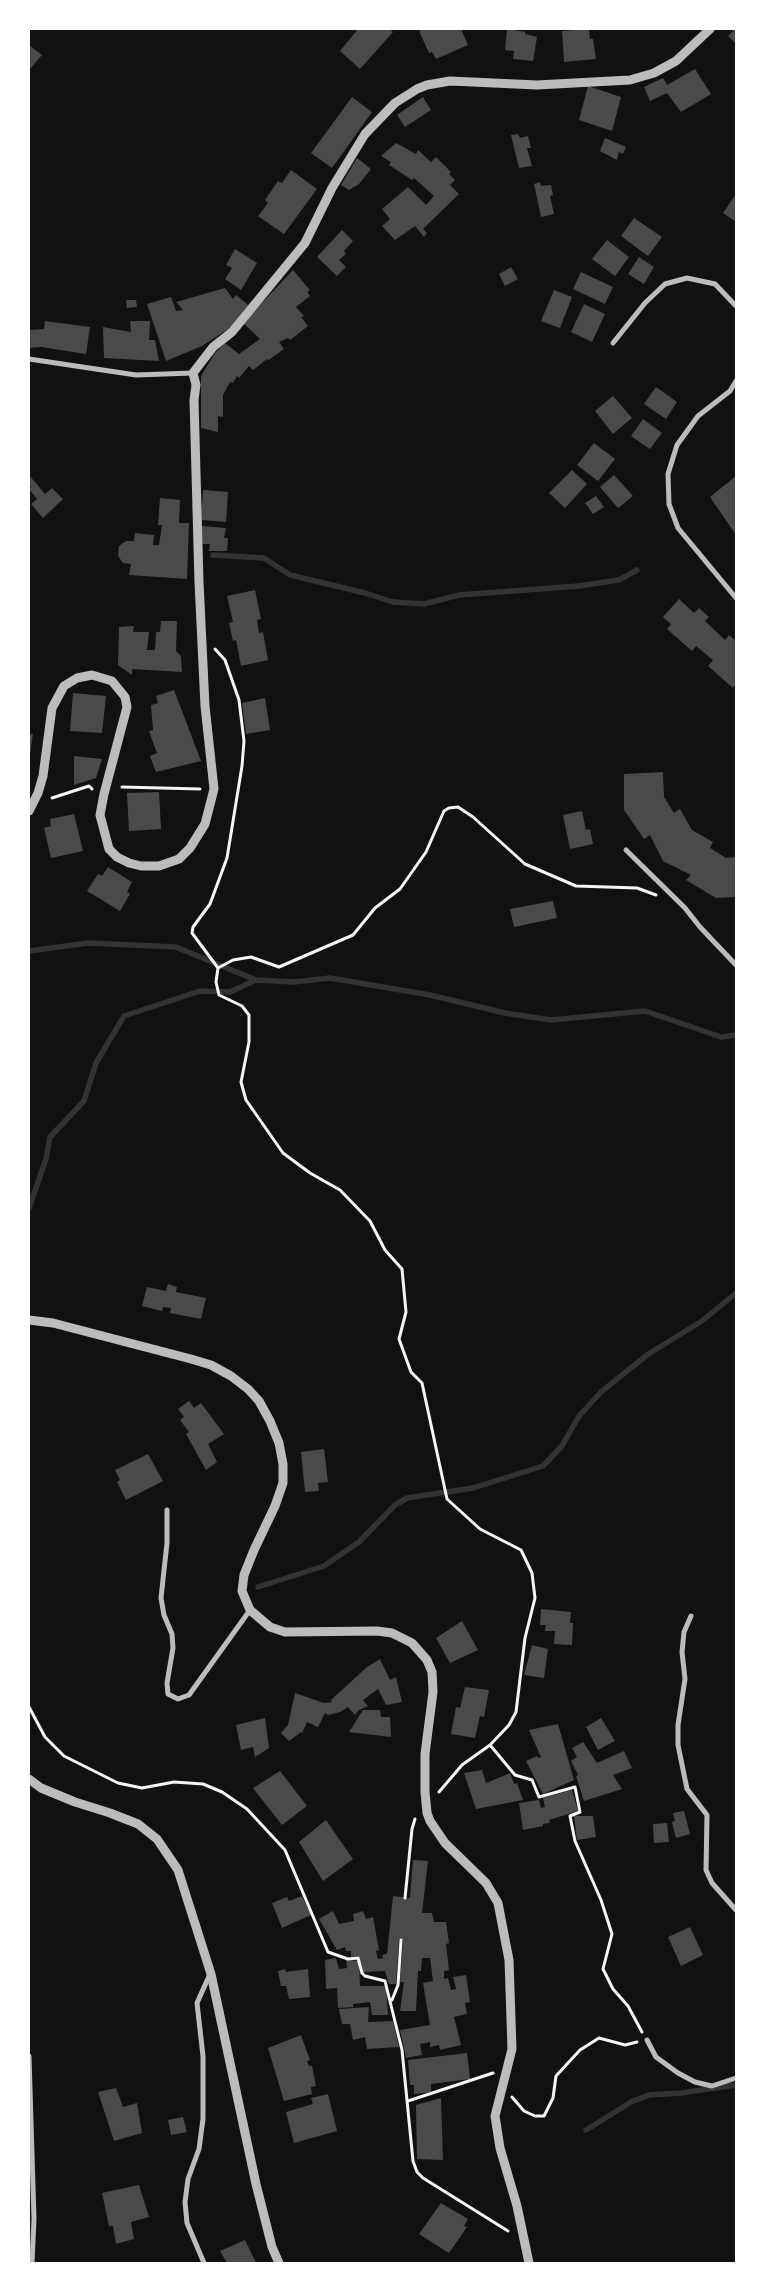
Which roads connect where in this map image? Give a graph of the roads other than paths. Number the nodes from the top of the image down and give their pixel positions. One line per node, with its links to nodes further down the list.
1 (710, 29): 5 (street)
2 (736, 306): 3 (street)
3 (613, 343)
4 (29, 359): 5 (street)
5 (193, 373): 8 (street)
6 (736, 381): 7 (street)
7 (736, 598)
8 (29, 811)
9 (626, 850): 10 (street)
10 (736, 965)
11 (29, 1320): 13 (street)
12 (167, 1510): 13 (street)
13 (250, 1610): 24 (street)
14 (691, 1616): 16 (street)
15 (29, 1780): 17 (street)
16 (736, 1910)
17 (211, 1974): 22 (street); 23 (street)
18 (647, 2040): 20 (street)
19 (29, 2056): 21 (street)
20 (736, 2078)
21 (32, 2263)
22 (204, 2263)
23 (279, 2263)
24 (529, 2263)

